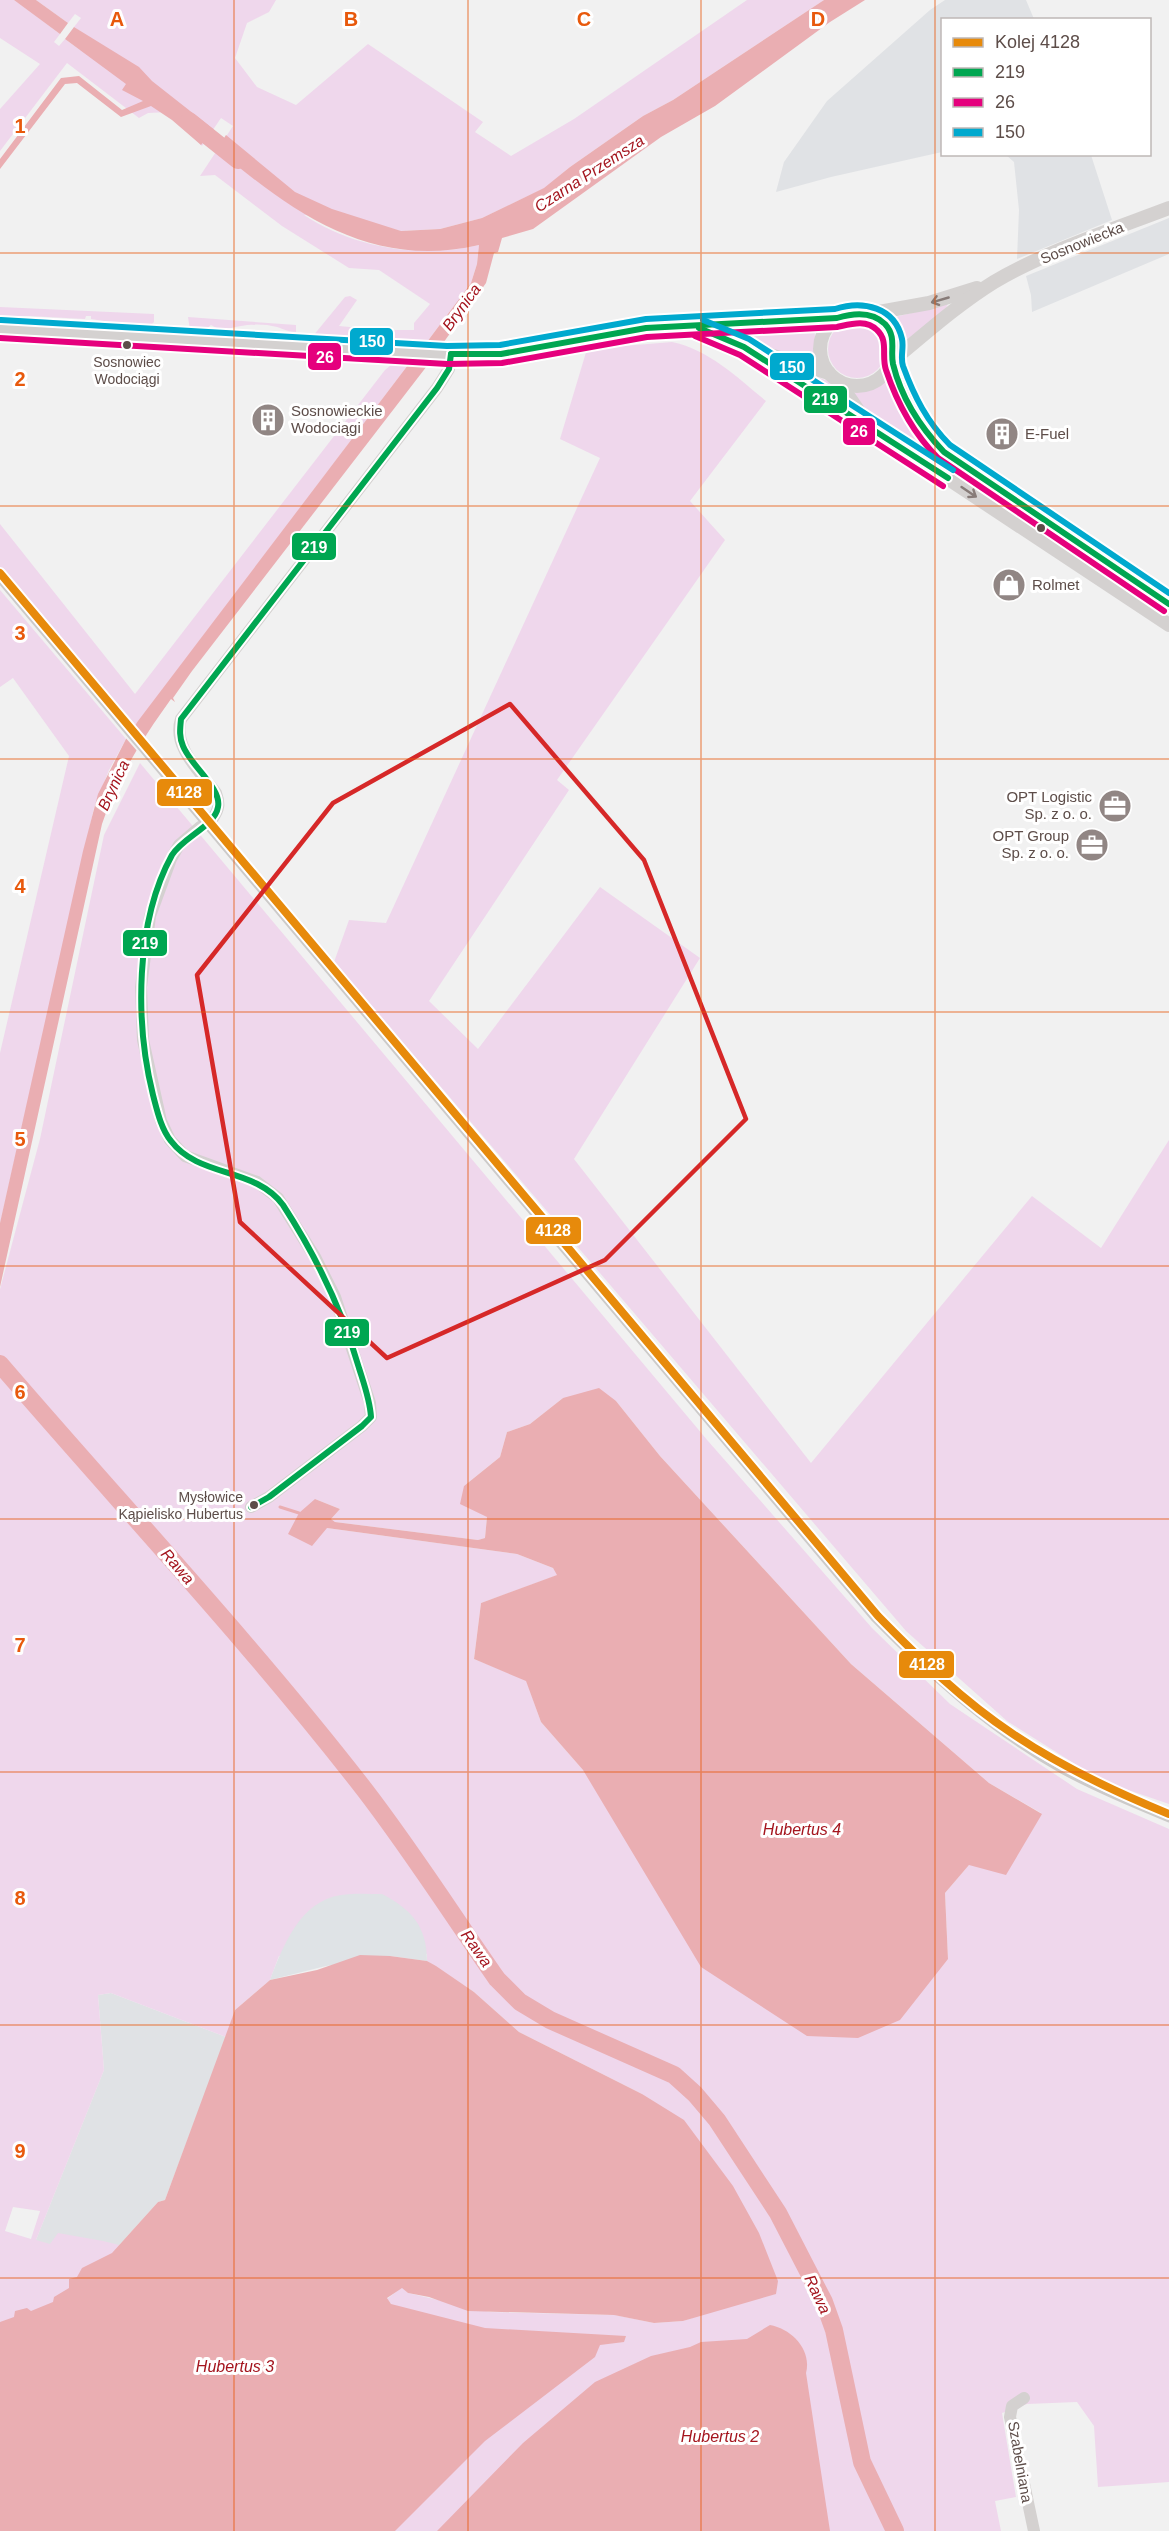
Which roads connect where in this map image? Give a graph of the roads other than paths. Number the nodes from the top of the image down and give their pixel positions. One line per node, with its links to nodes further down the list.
1 (1169, 208): 2 (street, Sosnowiecka)
2 (996, 281): 3 (street, Sosnowiecka, one-way to 3); 9 (street, Sosnowiecka)
3 (868, 314): 4 (street, Sosnowiecka); 9 (street)
4 (837, 318): 5 (street, Sosnowiecka); 10 (street)
5 (693, 325): 7 (street, Sosnowiecka); 8 (street, Sosnowiecka)
6 (0, 329): 8 (street, Sosnowiecka)
7 (744, 347): 10 (street, Sosnowiecka); 11 (street)
8 (449, 355): 16 (street)
9 (892, 361): 10 (street, Sosnowiecka); 12 (street)
10 (834, 377): 11 (street)
11 (885, 437): 13 (street, one-way to 13)
12 (1103, 560): 13 (street); 14 (street)
13 (1093, 575): 15 (street)
14 (1169, 604)
15 (1169, 625)
16 (213, 818)
17 (200, 827): 18 (street)
18 (250, 1507)
19 (1024, 2398): 20 (street, Szabelniana)
20 (1034, 2531)

